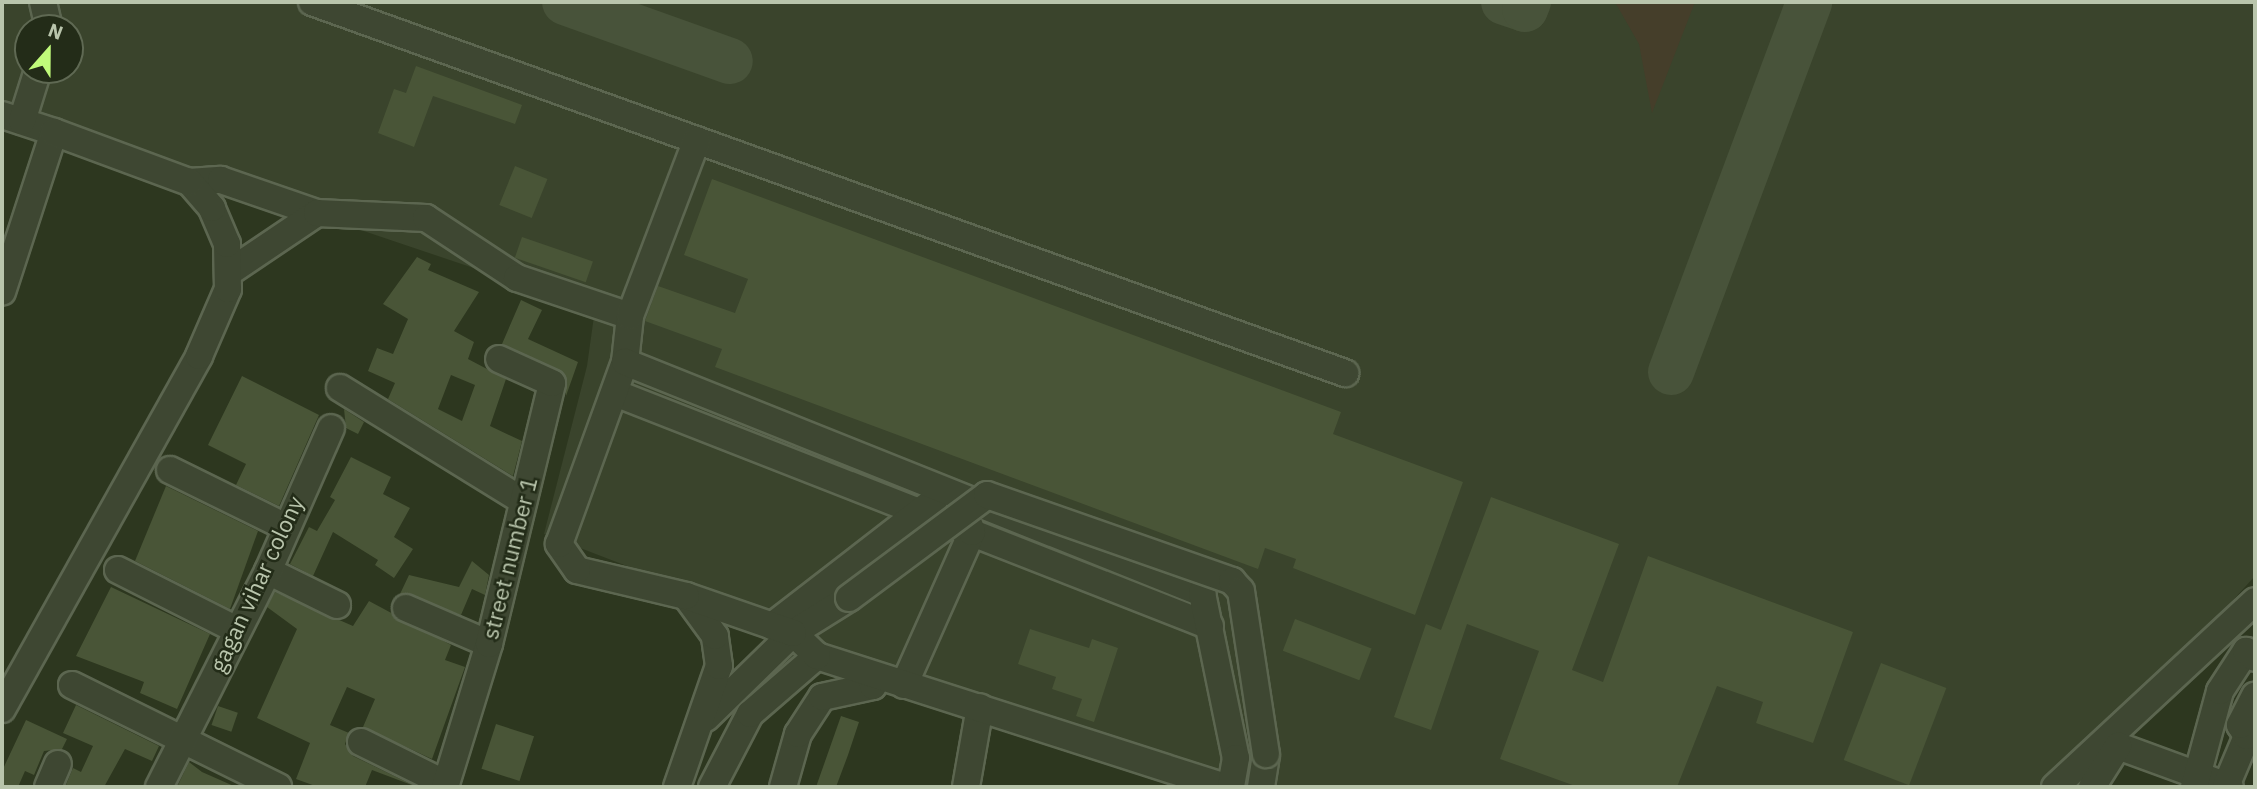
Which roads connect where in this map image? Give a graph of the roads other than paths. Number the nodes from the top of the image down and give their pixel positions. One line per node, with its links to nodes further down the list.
1 (312, 2): 5 (street)
2 (30, 84): 3 (street)
3 (12, 118): 4 (street)
4 (54, 132): 6 (street); 9 (street)
5 (697, 140): 10 (street); 13 (street)
6 (189, 182): 7 (street); 8 (street)
7 (317, 213): 8 (street); 10 (street)
8 (228, 273): 39 (street)
9 (2, 292)
10 (630, 316): 12 (street)
11 (499, 359): 18 (street, street number 1)
12 (625, 362): 15 (street); 28 (street)
13 (1345, 373)
14 (340, 388): 18 (street)
15 (615, 393): 19 (street); 24 (street)
16 (331, 428): 20 (street, gagan vihar colony)
17 (170, 470): 20 (street)
18 (523, 501): 31 (street, street number 1)
19 (922, 508): 21 (street); 29 (street)
20 (286, 527): 23 (street, gagan vihar colony)
21 (972, 532): 28 (street); 36 (street)
22 (118, 570): 30 (street)
23 (268, 571): 25 (street); 30 (street, gagan vihar colony)
24 (687, 596): 29 (street); 40 (street)
25 (337, 605)
26 (407, 608): 31 (street)
27 (2252, 610): 43 (street)
28 (1210, 626): 55 (street)
29 (783, 629): 32 (street); 40 (street); 56 (street, bridge)
30 (237, 630): 41 (street, gagan vihar colony)
31 (489, 645): 48 (street, street number 1)
32 (817, 656): 34 (street); 45 (street)
33 (2255, 657): 47 (street)
34 (878, 677): 36 (street); 53 (street)
35 (72, 685): 41 (street)
36 (904, 685): 38 (street)
37 (2255, 696): 59 (street)
38 (980, 707): 54 (street); 55 (street)
39 (2, 709)
40 (705, 719): 44 (street)
41 (181, 739): 49 (street, gagan vihar colony); 50 (street)
42 (361, 742): 48 (street)
43 (2115, 742): 46 (street); 57 (street); 58 (street)
44 (693, 749): 45 (street); 51 (street)
45 (722, 762): 52 (street)
46 (2166, 776): 47 (street)
47 (2196, 781): 59 (street)
48 (446, 785)
49 (159, 787)
50 (278, 787)
51 (677, 787)
52 (712, 787)
53 (783, 787)
54 (966, 787)
55 (1228, 787)
56 (1261, 787)
57 (2055, 787)
58 (2092, 787)
59 (2228, 787)

